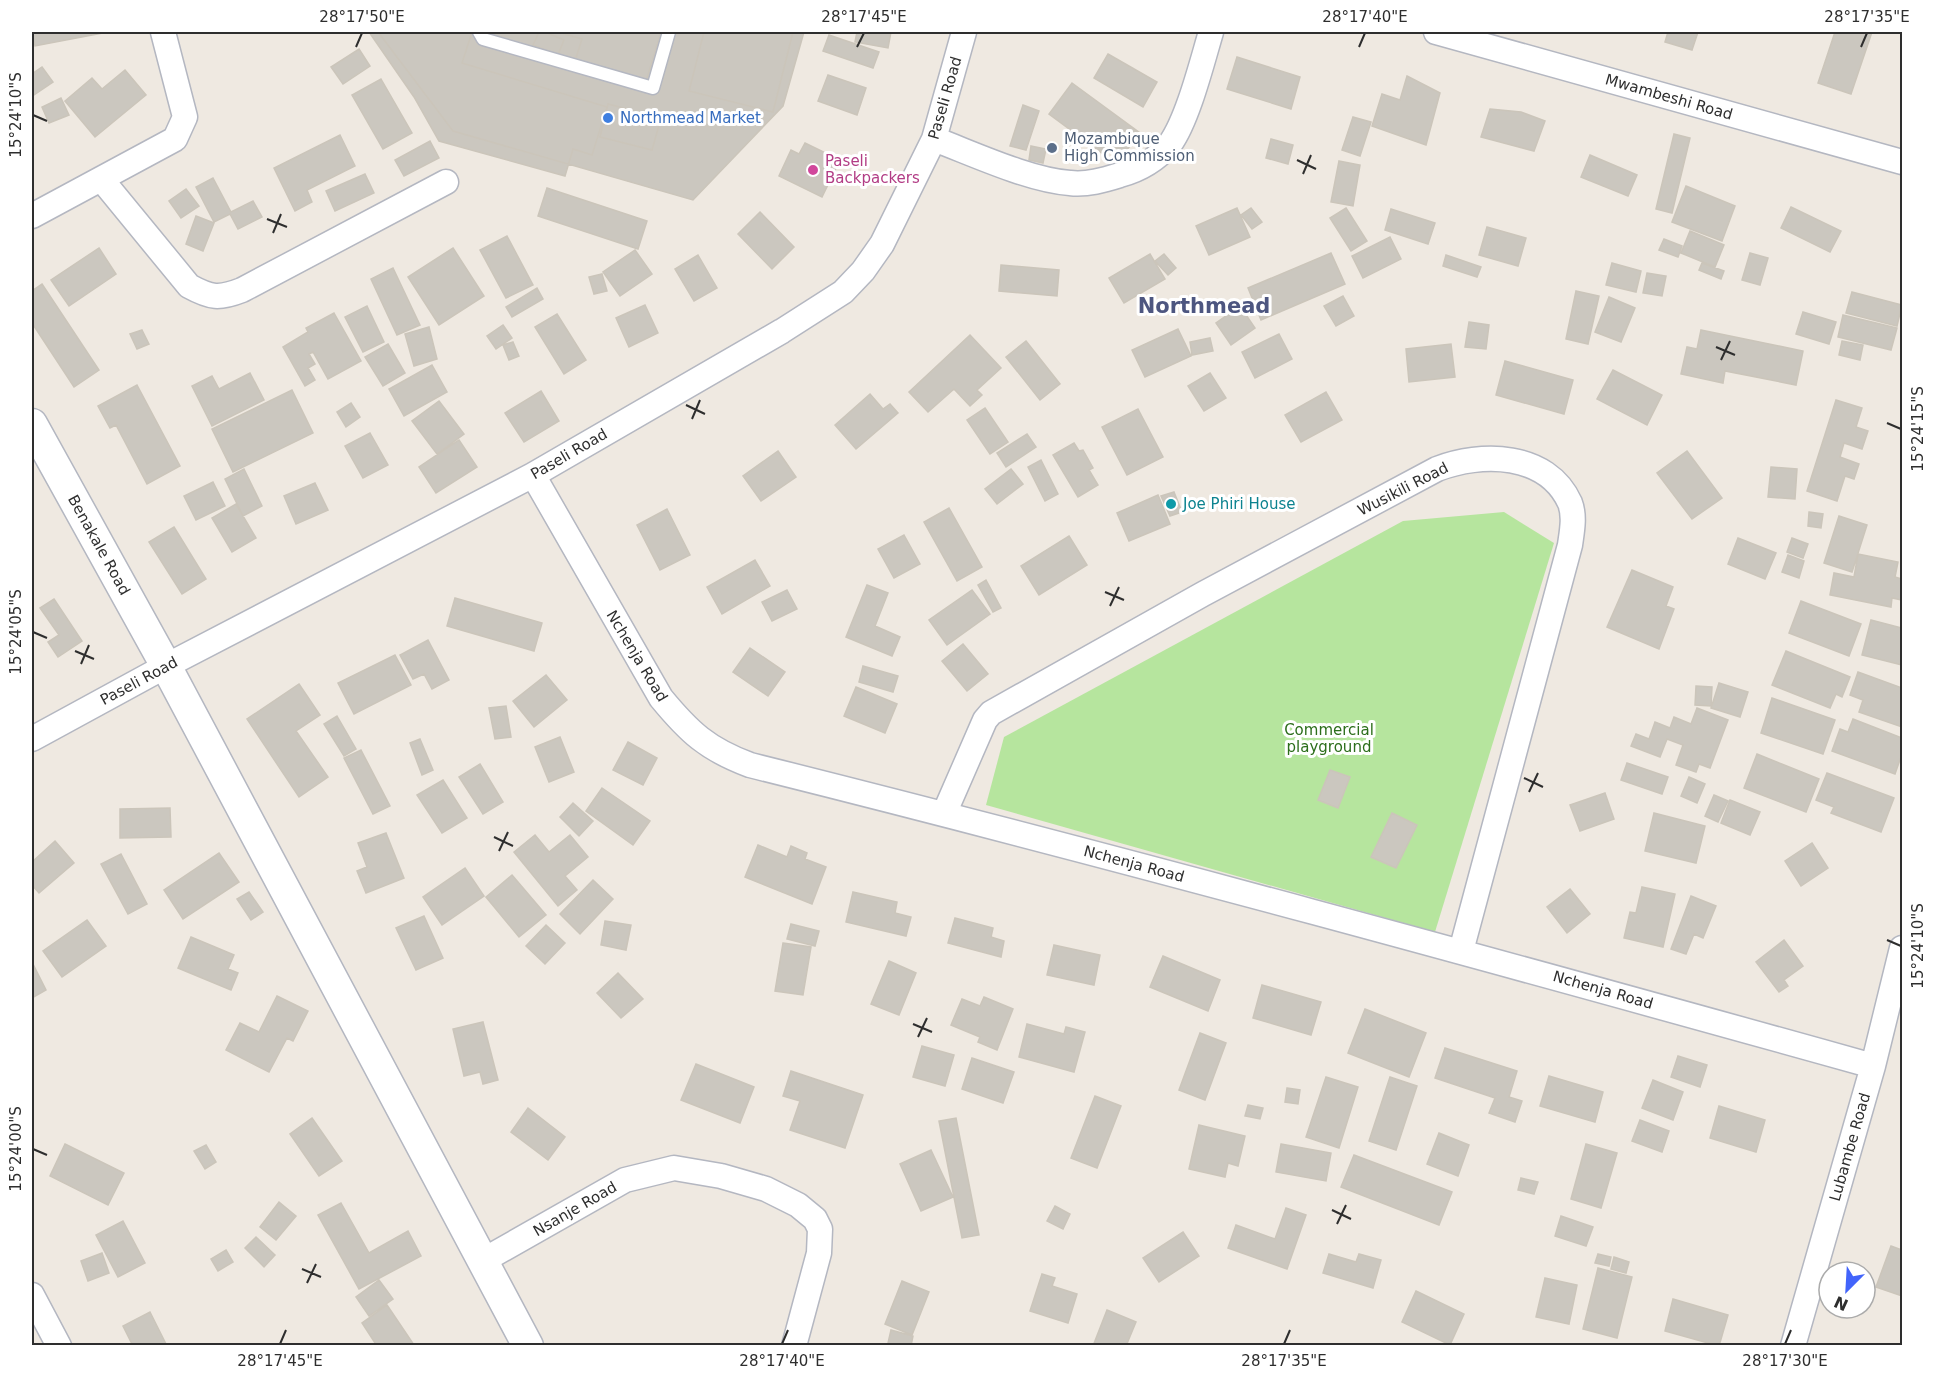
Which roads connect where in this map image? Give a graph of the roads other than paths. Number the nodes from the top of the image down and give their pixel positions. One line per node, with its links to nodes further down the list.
1 (163, 32): 9 (street)
2 (479, 32): 3 (lane)
3 (669, 32)
4 (964, 32): 7 (street, Paseli Road)
5 (1211, 32): 7 (street)
6 (1436, 32): 8 (street, Mwambeshi Road)
7 (934, 139): 13 (street, Paseli Road)
8 (1902, 162)
9 (102, 180): 10 (street); 11 (street)
10 (446, 182)
11 (32, 216)
12 (32, 424): 14 (street, Benakale Road)
13 (533, 475): 14 (street, Paseli Road); 16 (street, Nchenja Road)
14 (166, 666): 15 (street, Paseli Road); 20 (street, Benakale Road)
15 (32, 740)
16 (944, 814): 18 (street, Nchenja Road); 18 (street, Wusikili Road)
17 (1902, 948): 19 (street, Lubambe Road)
18 (1461, 951): 19 (street, Nchenja Road)
19 (1873, 1066): 25 (street, Lubambe Road)
20 (484, 1260): 23 (street, Benakale Road); 24 (street, Nsanje Road)
21 (32, 1295): 22 (street)
22 (59, 1346)
23 (528, 1346)
24 (794, 1346)
25 (1793, 1346)

